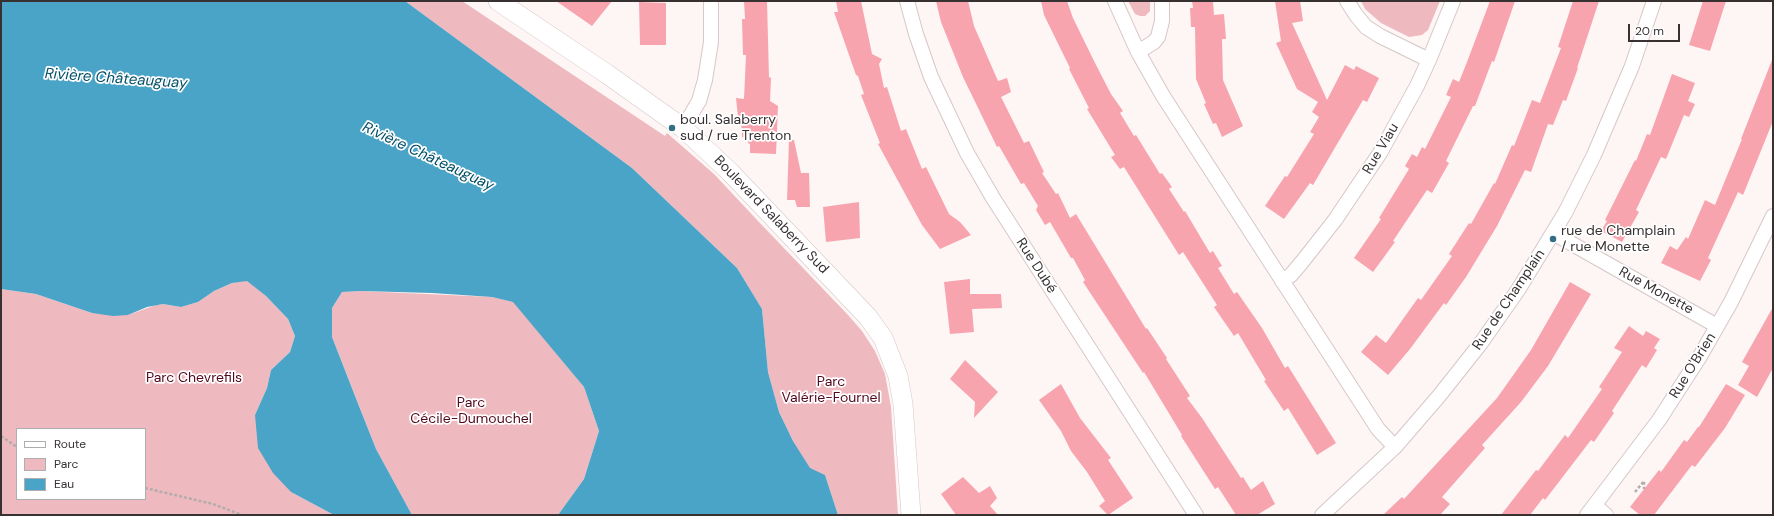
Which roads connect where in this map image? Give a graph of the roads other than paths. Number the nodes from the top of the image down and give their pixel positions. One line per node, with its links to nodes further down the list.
1 (498, 1): 11 (street, Boulevard Salaberry Sud)
2 (711, 1): 11 (street)
3 (907, 1): 19 (street, Rue Dubé)
4 (1114, 1): 9 (street)
5 (1162, 1): 9 (street)
6 (1347, 1): 10 (street)
7 (1453, 1): 10 (street, Rue Viau)
8 (1654, 1): 13 (street, Rue de Champlain)
9 (1138, 52): 14 (street)
10 (1429, 60): 14 (street, Rue Viau)
11 (683, 128): 18 (street, Boulevard Salaberry Sud)
12 (1773, 216): 15 (street, Rue O'Brien)
13 (1553, 233): 15 (street, Rue Monette); 16 (street, Rue de Champlain)
14 (1282, 281): 16 (street)
15 (1717, 326): 17 (street, Rue O'Brien)
16 (1394, 446): 20 (street, Rue de Champlain)
17 (1591, 510): 21 (street, Rue O'Brien)
18 (912, 515)
19 (1196, 515)
20 (1322, 515)
21 (1606, 515)

